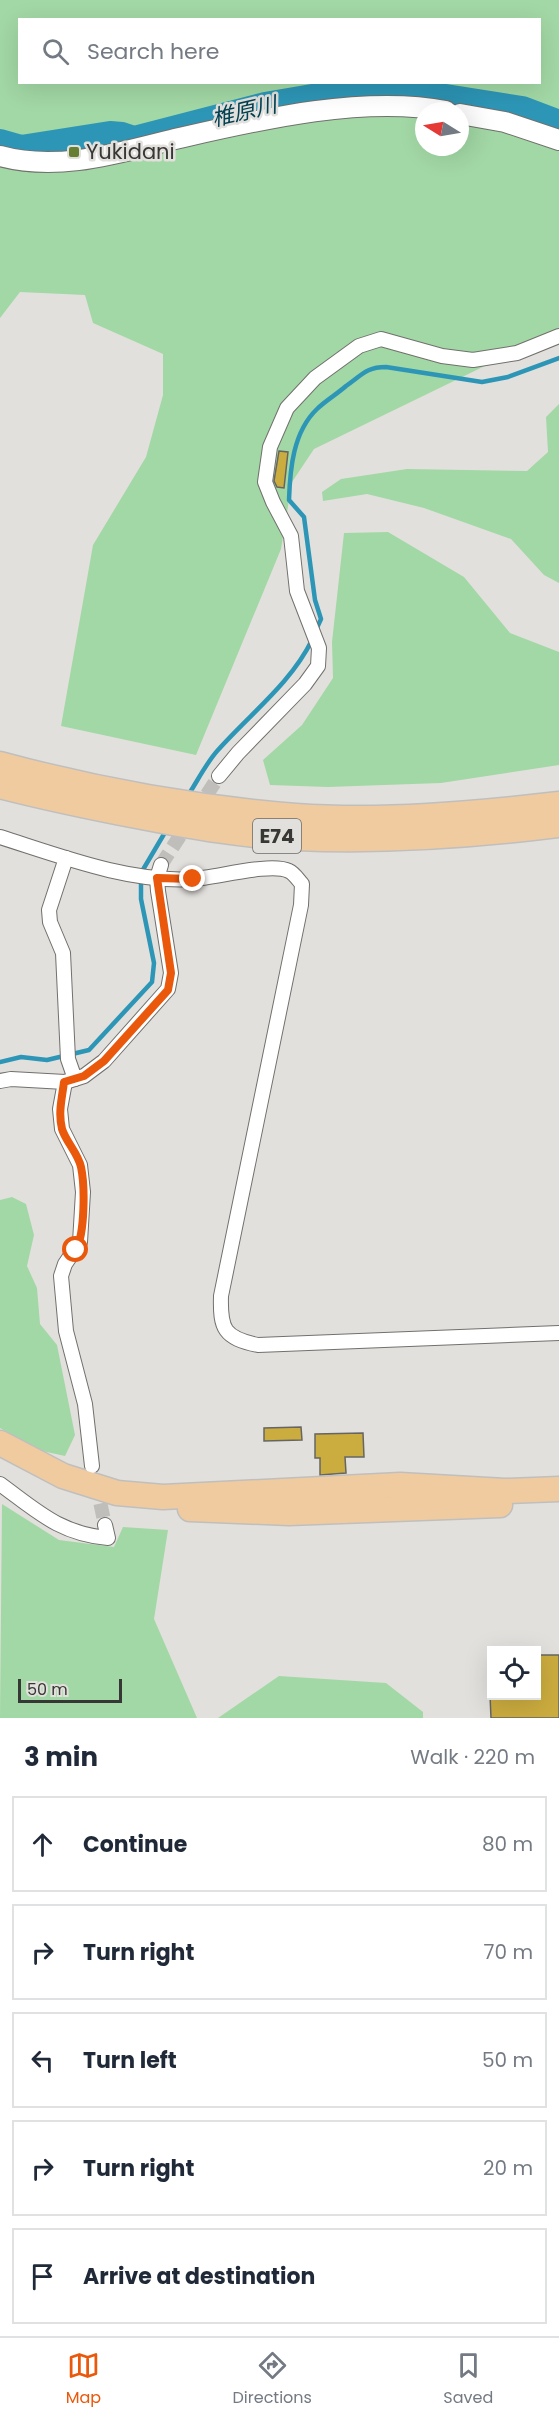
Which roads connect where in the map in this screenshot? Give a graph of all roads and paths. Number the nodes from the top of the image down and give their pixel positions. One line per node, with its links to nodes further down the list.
1 (415, 108): 4 (street)
2 (469, 116): 3 (street)
3 (559, 140)
4 (0, 156)
5 (559, 336): 7 (street)
6 (0, 764): 10 (highway, E74)
7 (219, 776)
8 (0, 786): 12 (highway, E74)
9 (0, 803): 12 (highway)
10 (559, 804)
11 (559, 825): 12 (highway, E74)
12 (200, 828)
13 (0, 837): 14 (street)
14 (66, 858): 15 (street); 17 (street)
15 (159, 872): 17 (street); 18 (street)
16 (0, 1081): 17 (street)
17 (70, 1081): 21 (street)
18 (559, 1333)
19 (0, 1443): 23 (highway)
20 (0, 1458): 24 (highway)
21 (92, 1466)
22 (0, 1484): 25 (street)
23 (559, 1489)
24 (559, 1503)
25 (105, 1525)

